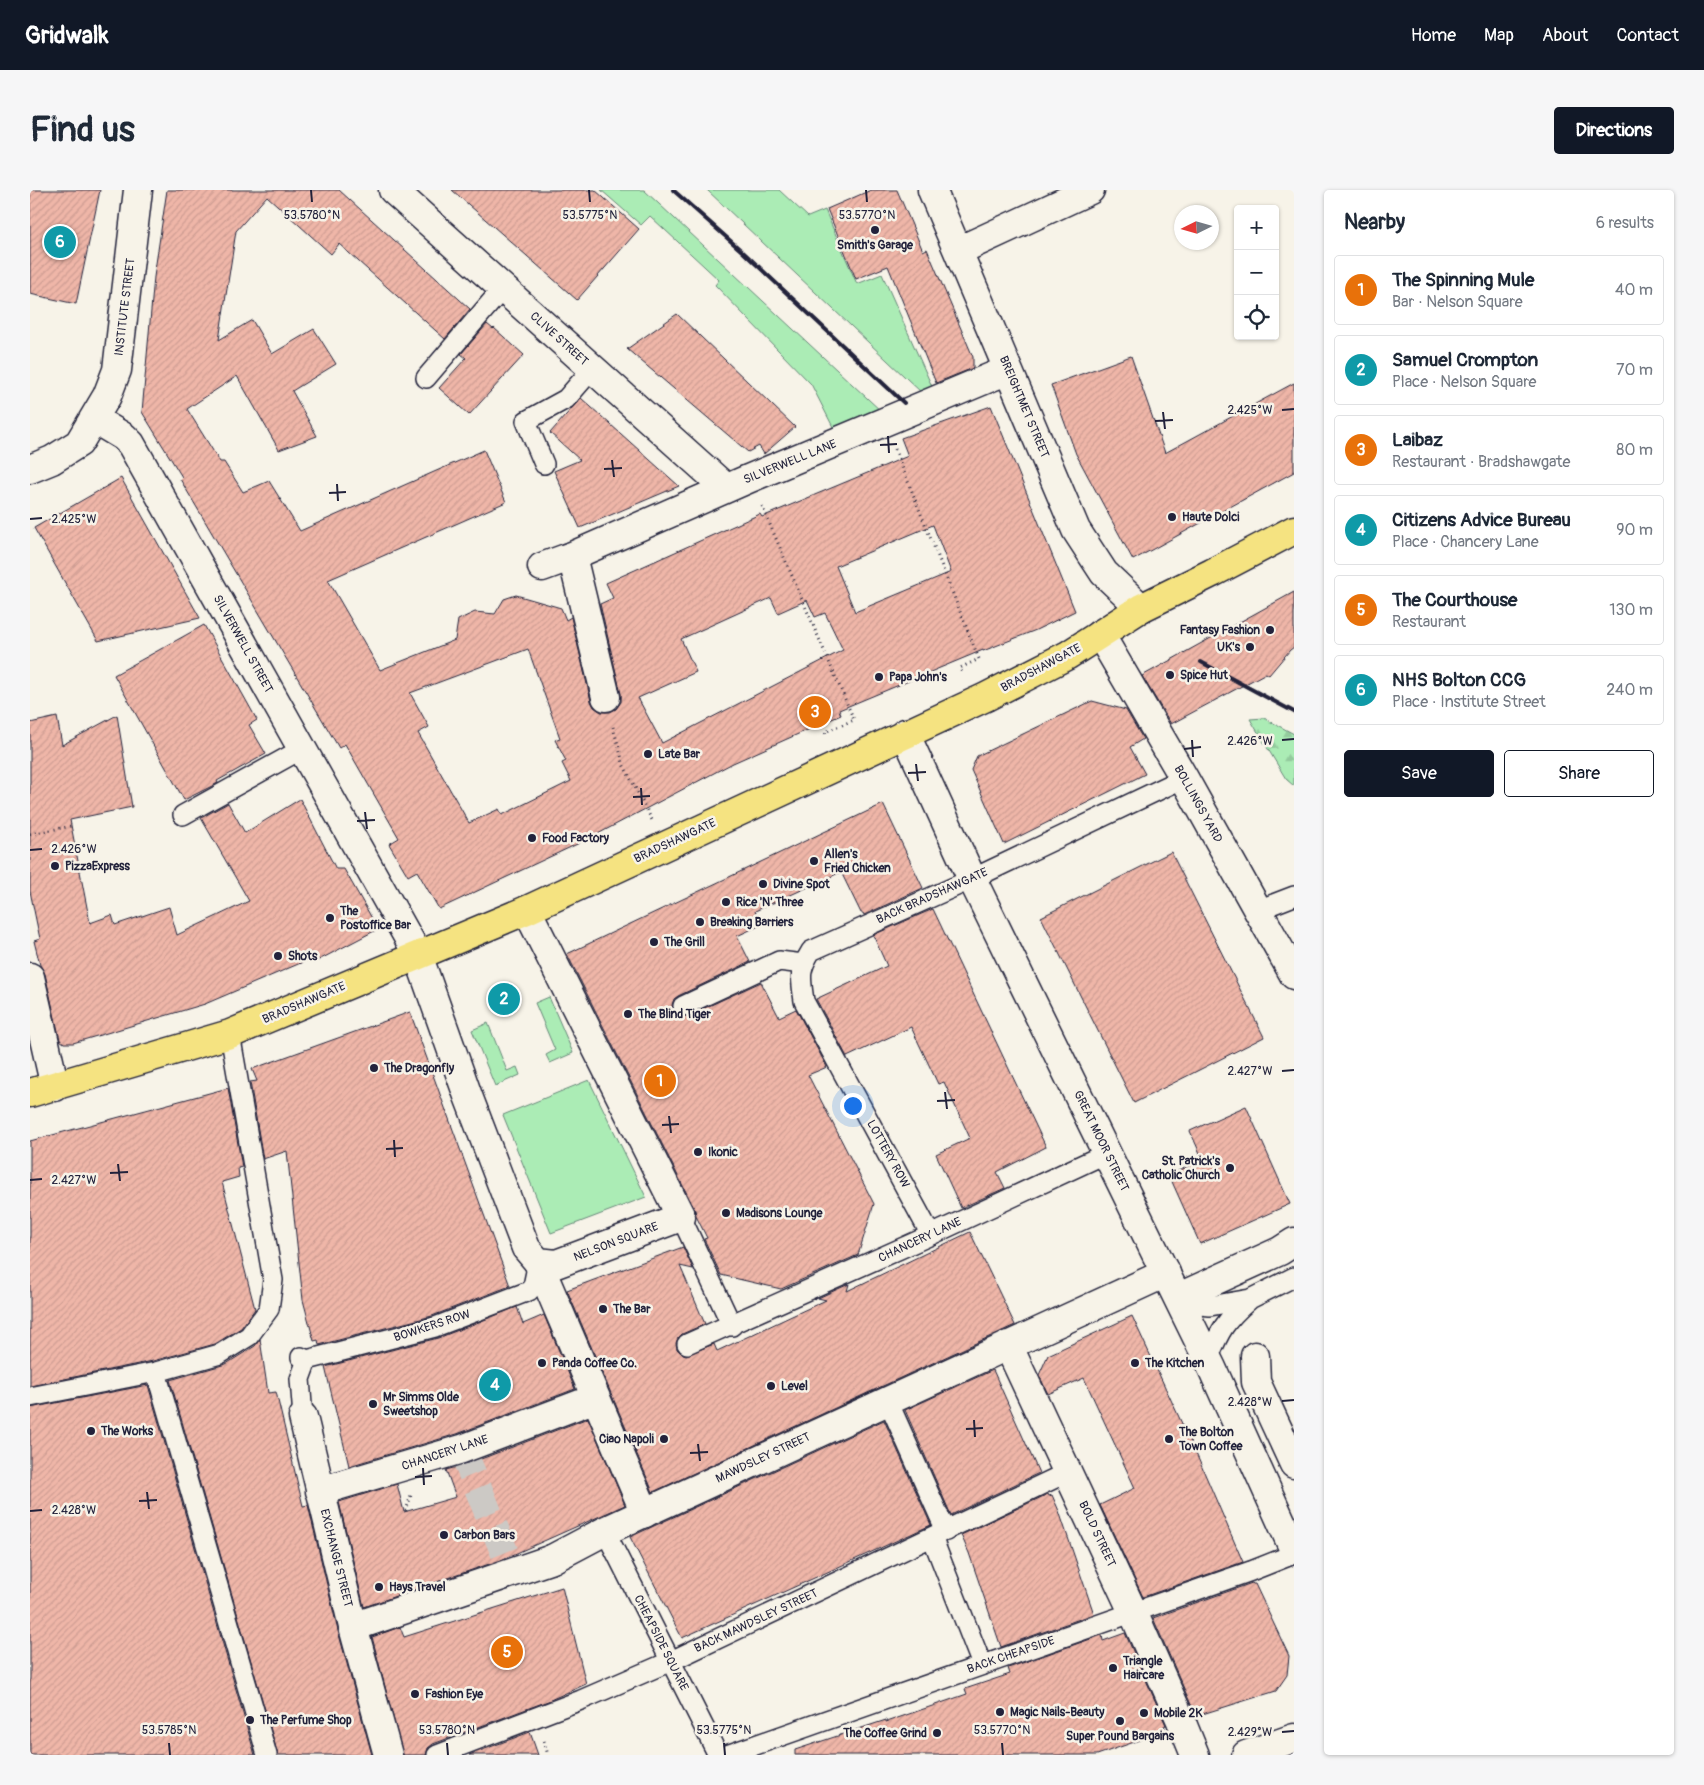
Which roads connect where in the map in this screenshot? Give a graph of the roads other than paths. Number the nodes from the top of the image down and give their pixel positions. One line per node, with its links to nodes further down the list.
1 (138, 190): 10 (street, INSTITUTE STREET)
2 (393, 190): 6 (street, CLIVE STREET)
3 (932, 190): 5 (street, BREIGHTMET STREET)
4 (1090, 190): 5 (street)
5 (958, 251): 8 (street, BREIGHTMET STREET)
6 (503, 288): 7 (street, CLIVE STREET); 9 (lane)
7 (592, 368): 11 (lane); 13 (street, CLIVE STREET)
8 (1008, 370): 13 (street, SILVERWELL LANE); 17 (street, BREIGHTMET STREET)
9 (426, 378)
10 (94, 419): 12 (street); 21 (street, SILVERWELL STREET)
11 (544, 464)
12 (30, 469)
13 (737, 484): 15 (street, SILVERWELL LANE)
14 (1294, 530): 17 (main road, BRADSHAWGATE)
15 (572, 556): 16 (street, SILVERWELL LANE); 19 (street)
16 (542, 567)
17 (1142, 608): 18 (main road, BRADSHAWGATE)
18 (1100, 634): 20 (main road, BRADSHAWGATE); 22 (street, BOLLINGS YARD)
19 (606, 697)
20 (905, 733): 24 (street, GREAT MOOR STREET); 26 (main road, BRADSHAWGATE)
21 (302, 749): 23 (lane); 28 (street, SILVERWELL STREET)
22 (1184, 778): 24 (lane, BACK BRADSHAWGATE); 27 (street, BOLLINGS YARD)
23 (183, 815)
24 (972, 879): 29 (lane, BACK BRADSHAWGATE); 35 (street, GREAT MOOR STREET)
25 (1294, 896): 27 (lane)
26 (526, 910): 28 (main road, BRADSHAWGATE); 36 (street)
27 (1258, 910): 30 (street, BOLLINGS YARD)
28 (418, 955): 33 (main road, BRADSHAWGATE); 39 (street)
29 (803, 964): 32 (lane); 37 (lane, LOTTERY ROW)
30 (1294, 975)
31 (30, 977): 34 (street)
32 (683, 1006)
33 (230, 1034): 34 (main road, BRADSHAWGATE); 50 (lane)
34 (42, 1090)
35 (1107, 1153): 37 (lane, CHANCERY LANE); 40 (street, GREAT MOOR STREET)
36 (681, 1217): 39 (street, NELSON SQUARE); 44 (lane)
37 (932, 1235): 44 (lane, CHANCERY LANE)
38 (1294, 1242): 43 (street)
39 (538, 1262): 48 (lane, BOWKERS ROW); 52 (street)
40 (1166, 1273): 43 (street, GREAT MOOR STREET); 46 (street, MAWDSLEY STREET)
41 (1294, 1278): 42 (lane)
42 (1250, 1299): 43 (lane); 49 (lane)
43 (1180, 1300): 49 (street, GREAT MOOR STREET)
44 (732, 1326): 45 (lane, CHANCERY LANE)
45 (687, 1344)
46 (1008, 1345): 53 (street, MAWDSLEY STREET); 56 (street, BOLD STREET)
47 (1255, 1356): 55 (street)
48 (304, 1358): 54 (lane, EXCHANGE STREET)
49 (1208, 1359): 61 (street, GREAT MOOR STREET)
50 (156, 1372): 51 (lane); 67 (lane)
51 (30, 1397)
52 (596, 1398): 57 (street, CHANCERY LANE); 58 (street)
53 (888, 1401): 58 (street, MAWDSLEY STREET); 60 (lane)
54 (303, 1417): 57 (street, EXCHANGE STREET)
55 (1294, 1464)
56 (1068, 1472): 60 (lane, BACK MAWDSLEY STREET); 62 (street, BOLD STREET)
57 (320, 1491): 63 (street, EXCHANGE STREET)
58 (645, 1513): 59 (street, MAWDSLEY STREET)
59 (605, 1531): 63 (street, MAWDSLEY STREET); 64 (lane, CHEAPSIDE SQUARE)
60 (939, 1534): 64 (lane, BACK MAWDSLEY STREET); 65 (lane)
61 (1294, 1552): 62 (lane, BACK CHEAPSIDE)
62 (1133, 1612): 65 (lane, BACK CHEAPSIDE); 72 (street, BOLD STREET)
63 (353, 1627): 68 (street, EXCHANGE STREET)
64 (671, 1662): 69 (lane, BACK MAWDSLEY STREET); 70 (lane, CHEAPSIDE SQUARE)
65 (982, 1665): 71 (lane, BACK CHEAPSIDE)
66 (1294, 1738): 73 (street)
67 (267, 1755)
68 (388, 1755)
69 (437, 1755)
70 (718, 1755)
71 (727, 1755)
72 (1195, 1755)
73 (1246, 1755)

